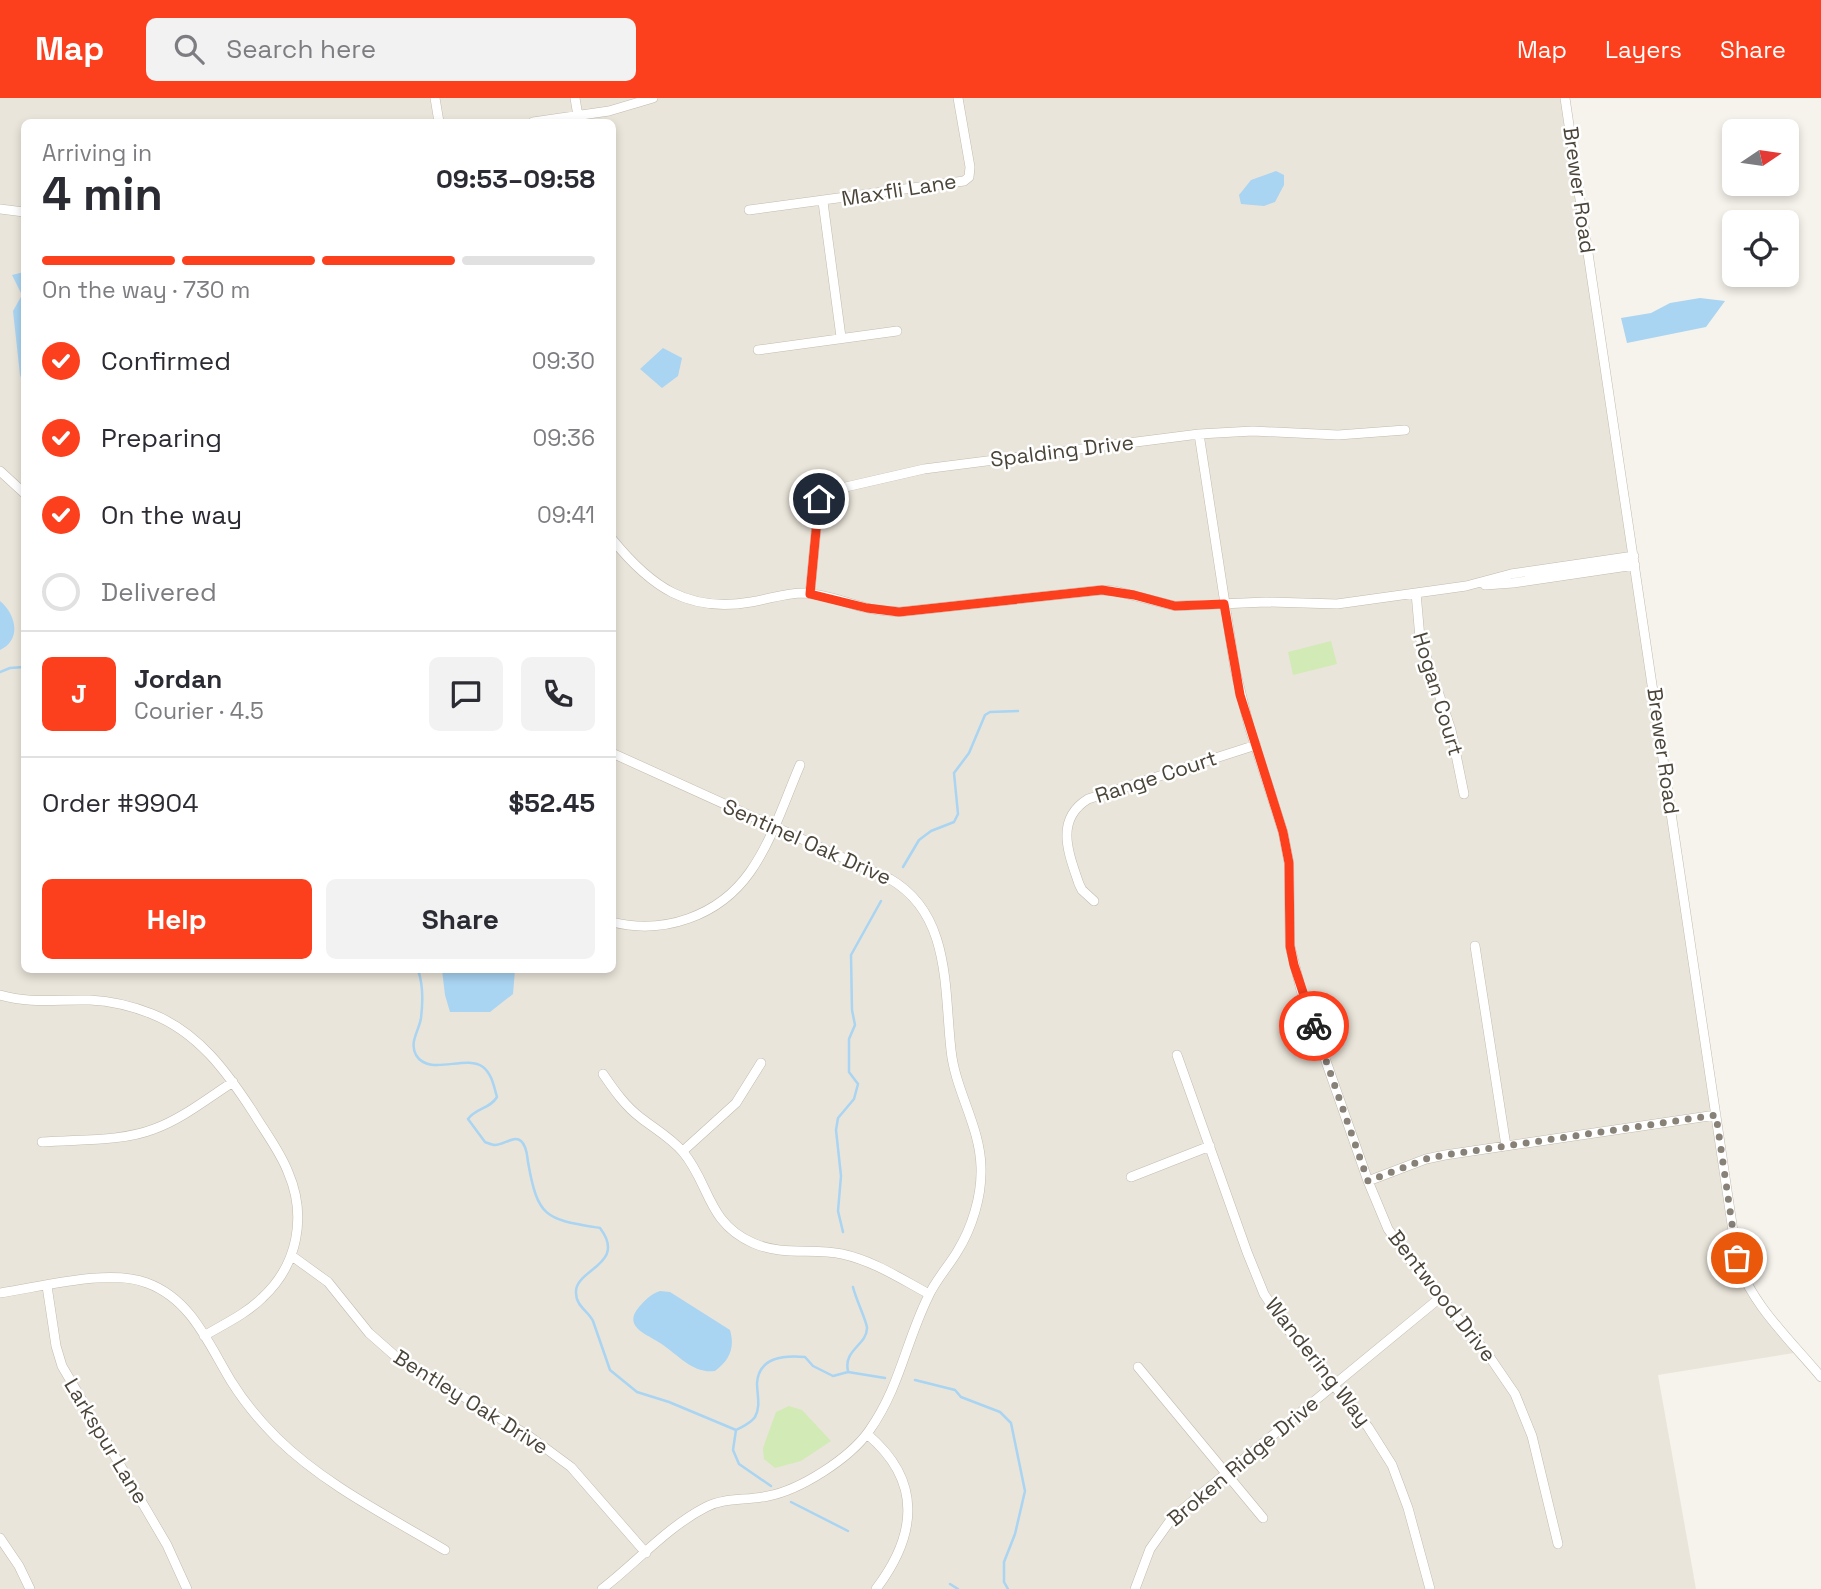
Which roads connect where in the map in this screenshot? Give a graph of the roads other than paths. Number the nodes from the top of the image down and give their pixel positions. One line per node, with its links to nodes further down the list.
1 (435, 98): 6 (street)
2 (575, 98): 7 (street)
3 (653, 98): 7 (street)
4 (958, 98): 8 (street, Maxfli Lane)
5 (1565, 98): 20 (street, Brewer Road)
6 (438, 119)
7 (579, 119)
8 (823, 202): 10 (street, Maxfli Lane); 13 (street)
9 (0, 209): 11 (street)
10 (749, 211)
11 (21, 212)
12 (897, 331): 13 (street)
13 (841, 337): 14 (street)
14 (758, 350)
15 (1405, 430): 16 (street, Spalding Drive)
16 (1199, 434): 22 (street, Spalding Drive); 23 (street, Bentwood Drive)
17 (0, 471): 18 (street)
18 (21, 490)
19 (616, 543): 22 (street)
20 (1634, 561): 21 (street); 37 (street, Brewer Road)
21 (1416, 593): 23 (street); 27 (street, Hogan Court)
22 (810, 594): 23 (street)
23 (1224, 604): 24 (street, Bentwood Drive)
24 (1256, 745): 29 (street, Range Court); 43 (street, Bentwood Drive)
25 (616, 755): 28 (street, Sentinel Oak Drive)
26 (800, 765): 28 (street)
27 (1464, 794)
28 (773, 826): 30 (street); 47 (street, Sentinel Oak Drive)
29 (1094, 901)
30 (616, 923)
31 (1475, 946): 40 (street)
32 (0, 995): 36 (street)
33 (1177, 1055): 39 (street, Wandering Way)
34 (761, 1063): 41 (street)
35 (603, 1074): 41 (street)
36 (233, 1082): 38 (street); 44 (street)
37 (1716, 1115): 40 (street); 51 (street, Brewer Road)
38 (42, 1142)
39 (1210, 1146): 42 (street); 52 (street, Wandering Way)
40 (1506, 1146): 43 (street)
41 (682, 1151): 47 (street)
42 (1131, 1177)
43 (1368, 1181): 48 (street, Bentwood Drive)
44 (292, 1256): 49 (street); 59 (street, Bentley Oak Drive)
45 (47, 1286): 46 (street); 49 (street); 61 (street, Larkspur Lane)
46 (0, 1293)
47 (929, 1294): 53 (street, Sentinel Oak Drive)
48 (1441, 1297): 52 (street, Broken Ridge Drive); 57 (street, Bentwood Drive)
49 (204, 1336): 58 (street)
50 (1138, 1367): 54 (street)
51 (1821, 1377)
52 (1334, 1384): 54 (street, Broken Ridge Drive); 65 (street, Wandering Way)
53 (867, 1434): 59 (street, Sentinel Oak Drive); 63 (street)
54 (1227, 1472): 55 (street); 64 (street, Broken Ridge Drive)
55 (1263, 1518)
56 (0, 1538): 60 (street)
57 (1558, 1544)
58 (444, 1550)
59 (646, 1553): 62 (street, Sentinel Oak Drive)
60 (30, 1589)
61 (187, 1589)
62 (602, 1589)
63 (876, 1589)
64 (1135, 1589)
65 (1430, 1589)

